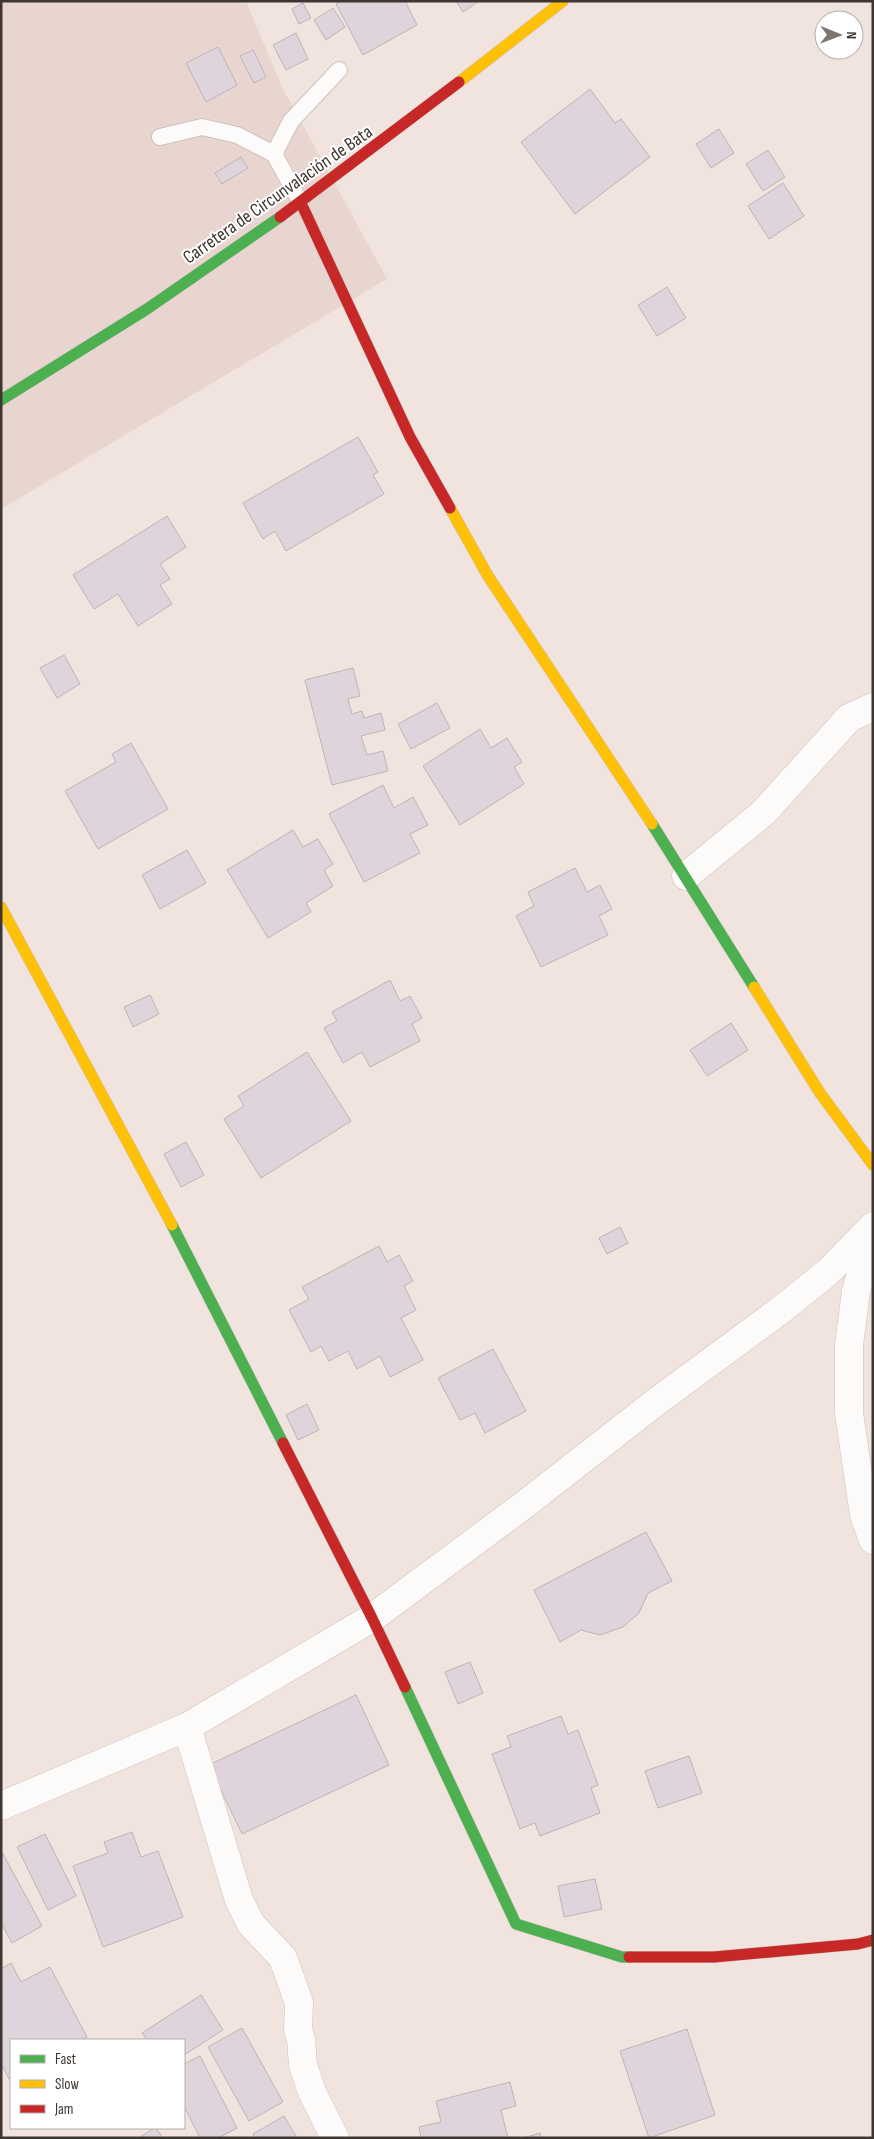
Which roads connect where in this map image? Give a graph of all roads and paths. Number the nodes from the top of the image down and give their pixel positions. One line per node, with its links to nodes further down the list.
1 (563, 1): 5 (street, Carretera de Circunvalación de Bata)
2 (340, 70): 4 (lane)
3 (160, 137): 4 (lane)
4 (274, 154): 5 (lane)
5 (302, 203): 6 (street, Carretera de Circunvalación de Bata); 8 (street)
6 (1, 400)
7 (873, 707): 8 (street)
8 (686, 876): 10 (street)
9 (1, 907): 14 (street)
10 (873, 1165)
11 (873, 1226): 14 (street)
12 (873, 1234): 13 (street)
13 (873, 1540)
14 (372, 1618): 15 (street); 17 (street)
15 (187, 1727): 16 (street); 18 (street)
16 (1, 1806)
17 (873, 1940)
18 (335, 2138)

